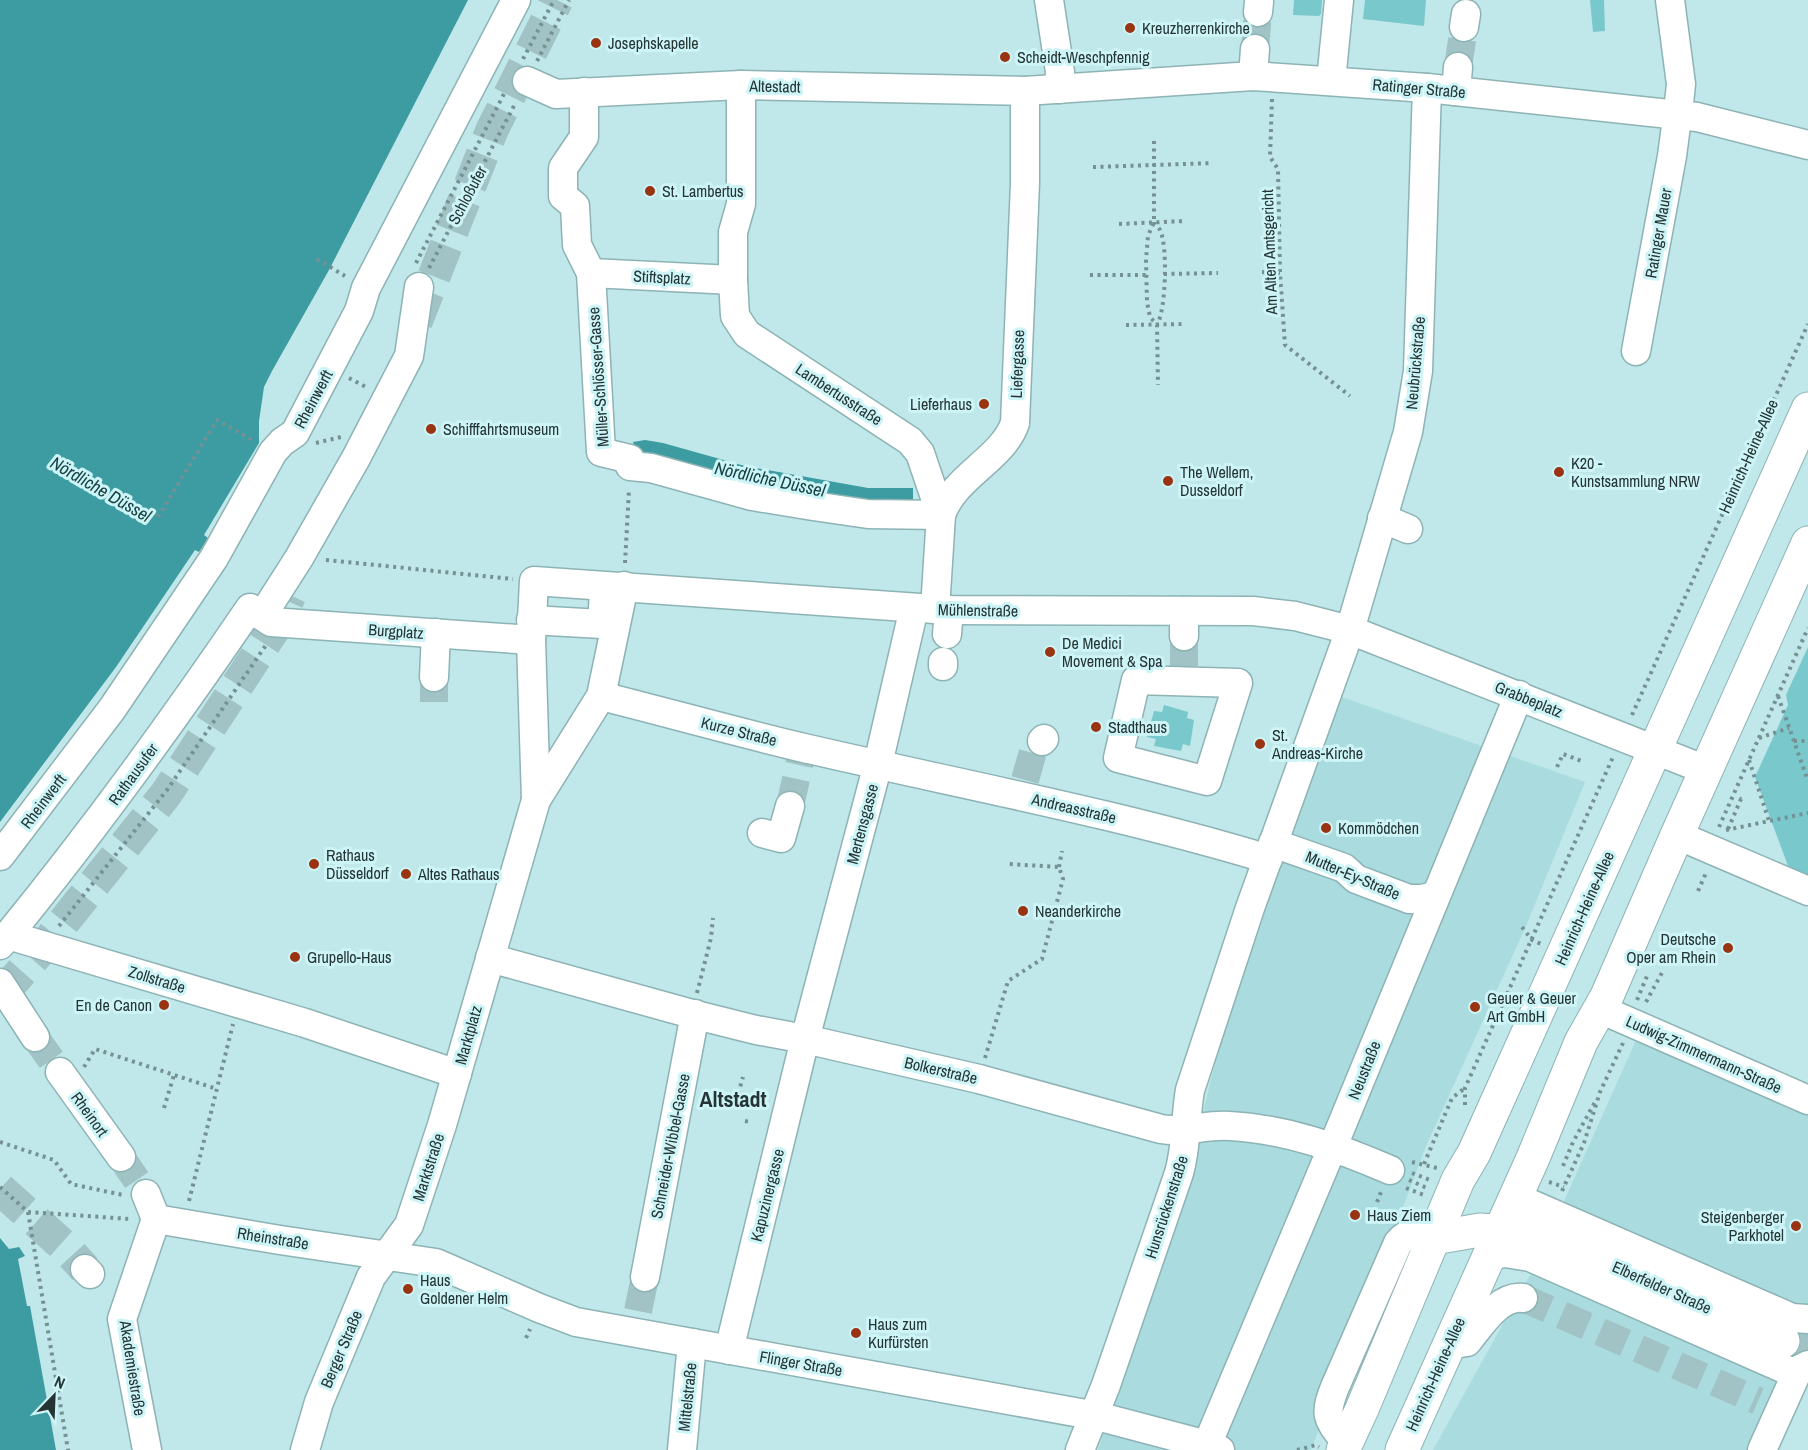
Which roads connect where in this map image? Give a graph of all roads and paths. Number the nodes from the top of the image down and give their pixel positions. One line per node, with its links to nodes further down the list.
1 (516, 0): 87 (street, Rheinwerft)
2 (554, 0): 8 (path, Schloßufer)
3 (569, 0): 8 (path, Schloßufer)
4 (1049, 0): 12 (street)
5 (1339, 0): 9 (street)
6 (1670, 0): 15 (street, Ratinger Mauer)
7 (1260, 68): 9 (street, Ratinger Straße); 12 (street, Ratinger Straße); 28 (path, Am Alten Amtsgericht)
8 (518, 78): 14 (street, Altestadt); 33 (path, Schloßufer); 33 (path, Schloßufer)
9 (1331, 81): 11 (street, Ratinger Straße)
10 (741, 85): 13 (street, Altestadt); 14 (street, Altestadt); 34 (street)
11 (1427, 88): 15 (street, Ratinger Straße); 47 (street, Neubrückstraße)
12 (1059, 89): 13 (street, Ratinger Straße)
13 (1026, 90): 45 (street, Liefergasse)
14 (584, 92): 26 (street)
15 (1678, 115): 17 (street, Ratinger Straße); 39 (street, Ratinger Mauer)
16 (1154, 141): 19 (path)
17 (1808, 145)
18 (1213, 163): 19 (path)
19 (1155, 165): 20 (path); 22 (path)
20 (1094, 166)
21 (1185, 221): 22 (path)
22 (1154, 222): 23 (path); 29 (path); 31 (path)
23 (1119, 224)
24 (317, 259): 32 (path)
25 (1262, 272): 28 (path)
26 (591, 273): 34 (street, Stiftsplatz); 44 (street, Müller-Schlösser-Gasse)
27 (1218, 273): 29 (path)
28 (1280, 273): 41 (path, Am Alten Amtsgericht)
29 (1164, 274): 38 (path)
30 (1090, 275): 31 (path)
31 (1146, 275): 38 (path)
32 (352, 280)
33 (415, 280): 50 (street)
34 (733, 280): 45 (street, Lambertusstraße)
35 (1186, 324): 38 (path)
36 (1808, 324): 64 (path, Heinrich-Heine-Allee)
37 (1126, 325): 38 (path)
38 (1157, 325): 40 (path)
39 (1636, 351)
40 (1158, 385)
41 (1350, 396)
42 (1808, 409): 69 (main road, Heinrich-Heine-Allee)
43 (255, 442): 46 (path)
44 (630, 462): 45 (street); 52 (path)
45 (945, 507): 57 (street)
46 (159, 517)
47 (1382, 518): 48 (street); 56 (street, Neubrückstraße)
48 (1408, 529)
49 (1808, 543): 75 (main road, Heinrich-Heine-Allee)
50 (299, 558): 51 (path); 53 (street)
51 (534, 581): 52 (street); 55 (street)
52 (614, 587): 55 (street, Burgplatz); 57 (street, Mühlenstraße); 62 (street)
53 (272, 619): 58 (street, Burgplatz); 93 (street, Rathausufer); 96 (path)
54 (1808, 628): 63 (path)
55 (531, 630): 58 (street, Burgplatz); 77 (street)
56 (1350, 630): 57 (street, Mühlenstraße); 61 (street, Grabbeplatz); 86 (street, Neubrückstraße)
57 (939, 632): 73 (street, Mertensgasse)
58 (436, 633): 59 (street)
59 (434, 678)
60 (1184, 682): 60 (street)
61 (1519, 695): 69 (street, Grabbeplatz); 91 (street, Neustraße)
62 (601, 696): 73 (street, Kurze Straße); 77 (street)
63 (1778, 696): 65 (path); 66 (path)
64 (1630, 720)
65 (1789, 728): 66 (path); 67 (path)
66 (1758, 739): 71 (path)
67 (1794, 741): 68 (path); 76 (path)
68 (1808, 741)
69 (1655, 749): 75 (street, Grabbeplatz); 136 (main road, Heinrich-Heine-Allee)
70 (1615, 754): 95 (path)
71 (1749, 760): 81 (path); 82 (path)
72 (1584, 762): 74 (path)
73 (878, 764): 86 (street, Andreasstraße); 107 (street, Mertensgasse)
74 (1557, 767)
75 (1706, 770): 84 (main road, Heinrich-Heine-Allee)
76 (1808, 781)
77 (536, 800): 97 (street, Marktplatz)
78 (1744, 800): 82 (path)
79 (790, 806): 83 (street)
80 (1808, 813): 81 (path)
81 (1769, 821): 82 (path)
82 (1728, 829)
83 (762, 833)
84 (1677, 835): 90 (street); 102 (main road, Heinrich-Heine-Allee)
85 (1062, 851): 89 (path)
86 (1271, 851): 91 (street, Mutter-Ey-Straße); 119 (street, Hunsrückenstraße)
87 (0, 856)
88 (1008, 864): 89 (path)
89 (1059, 867): 111 (path)
90 (1808, 891)
91 (1435, 896): 121 (street, Neustraße)
92 (713, 918): 104 (path)
93 (3, 927): 96 (street, Zollstraße)
94 (1522, 927): 95 (path)
95 (1532, 940): 123 (path)
96 (44, 945): 101 (street, Zollstraße)
97 (490, 958): 104 (street, Bolkerstraße); 108 (street, Marktplatz)
98 (1664, 969): 103 (path)
99 (1645, 981): 103 (path)
100 (0, 983): 106 (street)
101 (238, 1003): 105 (street, Zollstraße); 114 (path)
102 (1599, 1009): 103 (street, Ludwig-Zimmermann-Straße); 130 (main road, Heinrich-Heine-Allee)
103 (1643, 1009): 115 (path); 116 (street, Ludwig-Zimmermann-Straße)
104 (693, 1014): 107 (street, Bolkerstraße); 139 (street, Schneider-Wibbel-Gasse)
105 (305, 1023): 108 (street, Marktplatz)
106 (35, 1037)
107 (805, 1039): 111 (street, Bolkerstraße); 144 (street, Kapuzinergasse)
108 (457, 1074): 138 (street, Marktstraße)
109 (174, 1075): 112 (path); 114 (path); 117 (path)
110 (743, 1077): 118 (path)
111 (979, 1079): 119 (street, Bolkerstraße)
112 (66, 1080): 122 (street, Rheinort)
113 (1590, 1088): 115 (path)
114 (217, 1089): 134 (path)
115 (1600, 1092): 124 (path); 129 (path)
116 (1808, 1100)
117 (164, 1108)
118 (734, 1108)
119 (1186, 1131): 121 (street, Bolkerstraße); 148 (street, Hunsrückenstraße)
120 (0, 1142): 132 (path)
121 (1332, 1147): 125 (street, Bolkerstraße); 149 (street, Neustraße)
122 (121, 1157)
123 (1424, 1164)
124 (1563, 1166)
125 (1401, 1176): 126 (path); 128 (path); 131 (path)
126 (1439, 1184)
127 (0, 1187): 133 (path)
128 (1436, 1192)
129 (1560, 1196)
130 (1515, 1197): 135 (main road, Elberfelder Straße); 137 (main road, Heinrich-Heine-Allee); 141 (street)
131 (1433, 1199)
132 (140, 1207): 133 (path); 134 (street, Rheinstraße); 152 (street, Akademiestraße)
133 (28, 1212): 151 (path)
134 (184, 1222): 138 (street, Rheinstraße)
135 (1541, 1234): 137 (main road, Elberfelder Straße); 141 (main road, Elberfelder Straße)
136 (1434, 1238): 137 (main road, Elberfelder Straße); 146 (street); 147 (main road, Heinrich-Heine-Allee)
137 (1494, 1243): 143 (main road, Heinrich-Heine-Allee); 145 (street)
138 (389, 1255): 142 (street, Flinger Straße); 153 (street, Berger Straße)
139 (645, 1277)
140 (1523, 1298): 143 (street)
141 (1794, 1326)
142 (692, 1343): 144 (street, Flinger Straße); 154 (street, Mittelstraße)
143 (1448, 1345): 157 (main road, Heinrich-Heine-Allee)
144 (729, 1350): 148 (street, Flinger Straße)
145 (1802, 1369): 158 (street)
146 (1335, 1387): 147 (street); 150 (street)
147 (1362, 1409): 150 (main road, Heinrich-Heine-Allee)
148 (1094, 1415): 149 (street, Flinger Straße); 155 (street, Hunsrückenstraße)
149 (1213, 1447)
150 (1337, 1448): 156 (path)
151 (68, 1450)
152 (147, 1450)
153 (305, 1450)
154 (682, 1450)
155 (1080, 1450)
156 (1297, 1450)
157 (1401, 1450)
158 (1762, 1450)

